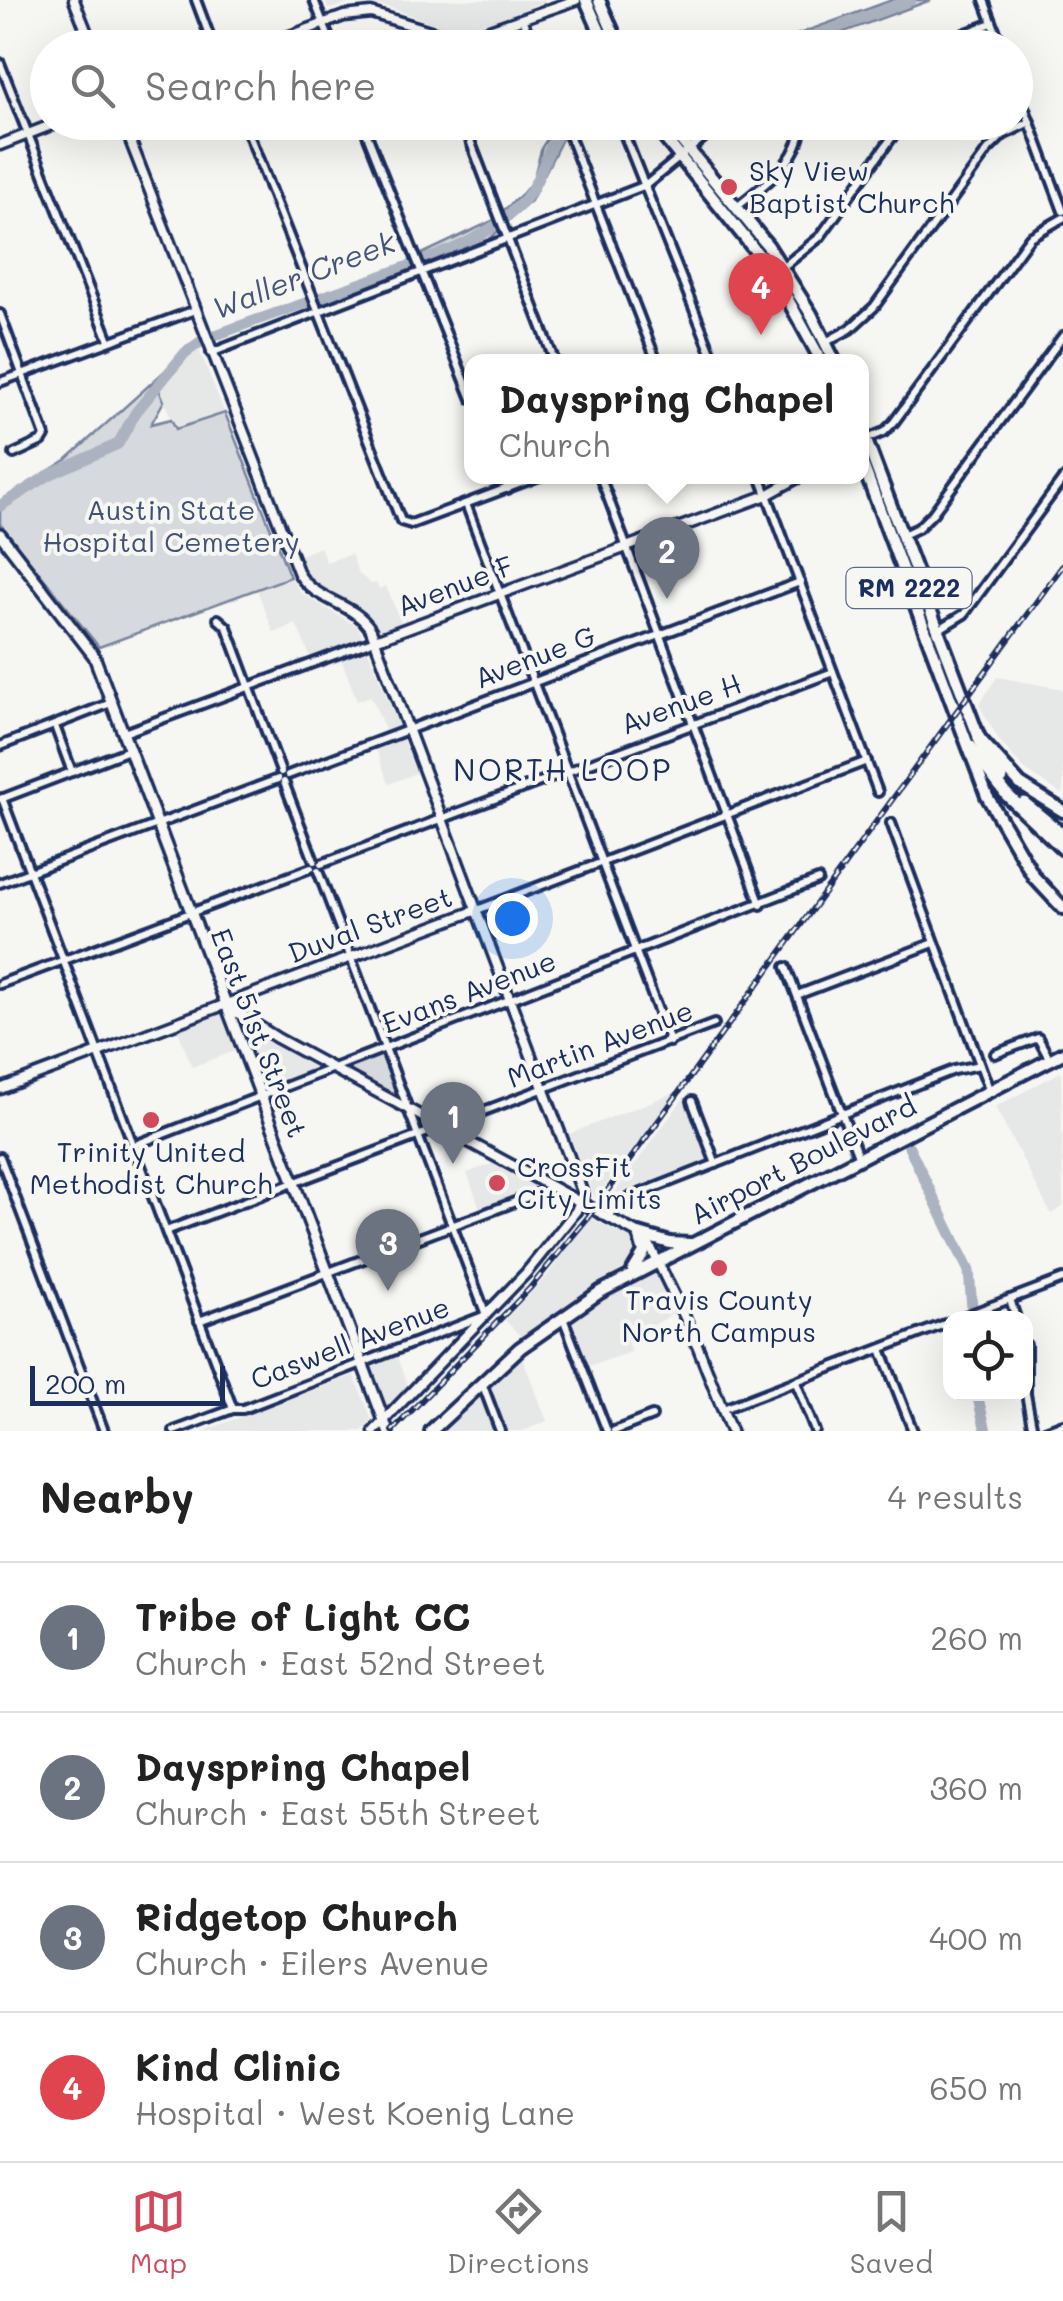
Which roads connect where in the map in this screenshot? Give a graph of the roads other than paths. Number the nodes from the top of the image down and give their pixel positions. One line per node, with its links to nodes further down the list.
1 (74, 0): 11 (street)
2 (196, 0): 12 (street)
3 (314, 0): 9 (street)
4 (576, 0): 8 (street)
5 (586, 0): 18 (main road)
6 (599, 0): 19 (main road)
7 (984, 0): 10 (street)
8 (523, 21): 16 (street); 17 (street)
9 (324, 23): 13 (street); 14 (street); 15 (street)
10 (992, 23): 20 (street); 21 (street)
11 (86, 30)
12 (207, 30)
13 (305, 30)
14 (327, 30)
15 (426, 30)
16 (493, 30)
17 (527, 30)
18 (599, 30)
19 (612, 30)
20 (974, 30)
21 (995, 30)
22 (0, 63): 25 (street)
23 (1033, 130): 43 (street)
24 (30, 133): 25 (street)
25 (27, 134): 38 (street); 51 (street)
26 (129, 140): 48 (street)
27 (251, 140): 47 (street)
28 (369, 140): 45 (street)
29 (470, 140): 44 (street)
30 (570, 140): 41 (street)
31 (627, 140): 40 (street)
32 (668, 140): 39 (main road)
33 (675, 140): 39 (main road)
34 (702, 140): 39 (street)
35 (801, 140): 42 (street)
36 (891, 140): 46 (street)
37 (999, 140): 53 (street)
38 (0, 144)
39 (682, 155): 40 (street); 42 (main road); 53 (main road)
40 (646, 186): 41 (street); 56 (street)
41 (596, 205): 44 (street); 55 (street)
42 (736, 207): 46 (main road)
43 (1063, 214): 62 (street)
44 (508, 239): 45 (street); 54 (street)
45 (418, 265): 47 (street); 60 (street)
46 (783, 268): 53 (main road)
47 (314, 304): 52 (street); 74 (street)
48 (195, 310): 51 (street); 52 (street)
49 (0, 314): 59 (street)
50 (1063, 336): 76 (street)
51 (109, 340): 59 (street)
52 (208, 344): 83 (street)
53 (821, 345): 57 (main road); 58 (main road)
54 (552, 354)
55 (654, 354)
56 (712, 354)
57 (822, 354)
58 (828, 354)
59 (22, 373): 61 (street); 64 (street)
60 (464, 379)
61 (0, 382)
62 (869, 436)
63 (869, 452): 76 (main road, RM 2222)
64 (14, 454)
65 (1063, 479): 81 (street)
66 (869, 480): 92 (main road, RM 2222)
67 (506, 484): 72 (street)
68 (520, 484): 72 (street)
69 (603, 484): 77 (street)
70 (763, 484): 73 (street)
71 (787, 484): 73 (street, Avenue F)
72 (508, 489): 74 (street)
73 (767, 495): 77 (street, Avenue F); 78 (street)
74 (466, 504): 79 (street)
75 (0, 534): 87 (main road, East 51st Street)
76 (902, 535): 81 (main road, RM 2222)
77 (627, 546): 79 (street, Avenue F); 82 (street)
78 (800, 582): 82 (street, Avenue G); 84 (street)
79 (500, 592): 83 (street, Avenue F); 85 (street)
80 (218, 619): 86 (street)
81 (937, 630): 92 (main road, RM 2222)
82 (659, 635): 85 (street, Avenue G); 88 (street)
83 (375, 640): 86 (street, Avenue F); 90 (street)
84 (833, 672): 88 (street, Avenue H); 95 (street)
85 (533, 682): 90 (street, Avenue G); 96 (street)
86 (249, 686): 91 (street, Avenue F); 98 (street)
87 (111, 703): 89 (street); 91 (main road, East 51st Street)
88 (694, 724): 96 (street, Avenue H); 102 (street)
89 (55, 726): 93 (street); 97 (street)
90 (408, 729): 98 (street, Avenue G); 103 (street)
91 (123, 734): 94 (main road, East 51st Street)
92 (974, 742): 101 (main road); 106 (highway, RM 2222); 107 (highway, RM 2222); 114 (main road)
93 (0, 746)
94 (129, 750): 97 (street); 105 (main road, East 51st Street)
95 (867, 762): 99 (street); 102 (street, Duval Street)
96 (566, 770): 103 (street, Avenue H); 108 (street)
97 (72, 772): 100 (street)
98 (283, 777): 105 (street, Avenue G); 109 (street)
99 (878, 792)
100 (1, 799): 110 (street)
101 (1063, 811)
102 (728, 816): 108 (street, Duval Street); 113 (street)
103 (442, 818): 109 (street, Avenue H); 115 (street)
104 (892, 823): 117 (street)
105 (156, 824): 110 (street, Avenue G); 116 (main road, East 51st Street)
106 (1063, 835)
107 (1063, 848)
108 (602, 862): 115 (street, Duval Street); 118 (street)
109 (316, 866): 116 (street, Avenue H); 119 (street)
110 (30, 871): 112 (street, Avenue G); 120 (street)
111 (818, 880): 113 (street, Evans Avenue)
112 (0, 883)
113 (761, 904): 118 (street, Evans Avenue)
114 (1063, 908)
115 (476, 910): 119 (street, Duval Street); 124 (street)
116 (190, 914): 120 (street, Avenue H); 125 (main road, East 51st Street)
117 (934, 943): 123 (street); 132 (street)
118 (636, 953): 124 (street, Evans Avenue); 127 (street)
119 (350, 956): 125 (street, Duval Street); 128 (street)
120 (63, 960): 122 (street, Avenue H); 129 (street)
121 (786, 967): 123 (street)
122 (0, 984)
123 (797, 996): 141 (street)
124 (510, 1000): 128 (street, Evans Avenue); 137 (street)
125 (225, 1004): 129 (street, Duval Street); 134 (street); 138 (main road, East 51st Street)
126 (714, 1024): 127 (street, Martin Avenue)
127 (670, 1042): 137 (street, Martin Avenue)
128 (386, 1048): 134 (street, Evans Avenue); 140 (street)
129 (99, 1050): 135 (street, Duval Street); 144 (street)
130 (1063, 1053): 133 (main road, Airport Boulevard)
131 (994, 1054): 133 (street)
132 (978, 1060): 136 (street); 141 (street)
133 (1050, 1060): 136 (main road, Airport Boulevard)
134 (334, 1068): 138 (street, Evans Avenue); 140 (street)
135 (0, 1089)
136 (989, 1089): 145 (main road, Airport Boulevard)
137 (544, 1090): 142 (street, Martin Avenue); 150 (street)
138 (259, 1095): 144 (street, Evans Avenue); 148 (main road, East 51st Street)
139 (692, 1101): 147 (street)
140 (409, 1110): 142 (street); 143 (street)
141 (841, 1115): 145 (street); 147 (street)
142 (444, 1128): 143 (street, Martin Avenue); 149 (street)
143 (418, 1136): 148 (street, Martin Avenue); 152 (street)
144 (135, 1144): 153 (street)
145 (858, 1156): 155 (main road, Airport Boulevard)
146 (0, 1158): 177 (street)
147 (716, 1164): 151 (street)
148 (293, 1185): 153 (street, Martin Avenue); 157 (main road, East 51st Street)
149 (552, 1188): 150 (street); 152 (street)
150 (580, 1203): 151 (street); 163 (street)
151 (608, 1218): 154 (street)
152 (452, 1226): 157 (street); 163 (street)
153 (166, 1232): 165 (street)
154 (639, 1234): 155 (main road); 156 (street); 158 (main road)
155 (691, 1244): 156 (main road, Airport Boulevard)
156 (657, 1261): 158 (main road, Airport Boulevard); 173 (street)
157 (327, 1274): 165 (street); 168 (main road, East 51st Street)
158 (629, 1276): 164 (main road, Airport Boulevard)
159 (1063, 1279): 160 (street)
160 (1010, 1299): 161 (street); 162 (street)
161 (978, 1311)
162 (1014, 1311)
163 (486, 1315): 168 (street, Caswell Avenue); 176 (street)
164 (563, 1318): 169 (main road, Airport Boulevard); 182 (street)
165 (199, 1322): 172 (street)
166 (943, 1325): 167 (street)
167 (882, 1349): 170 (street); 185 (street)
168 (360, 1362): 172 (street, Caswell Avenue); 176 (main road, East 51st Street)
169 (481, 1382): 180 (main road, Airport Boulevard); 181 (street)
170 (796, 1382): 173 (street); 184 (street)
171 (1027, 1401): 186 (street)
172 (233, 1409): 178 (street, Caswell Avenue)
173 (723, 1409): 183 (street)
174 (652, 1416): 182 (street)
175 (1063, 1424): 187 (street)
176 (386, 1426): 179 (street)
177 (104, 1431)
178 (174, 1431)
179 (374, 1431)
180 (431, 1431)
181 (500, 1431)
182 (610, 1431)
183 (731, 1431)
184 (815, 1431)
185 (914, 1431)
186 (1033, 1431)
187 (1045, 1431)

